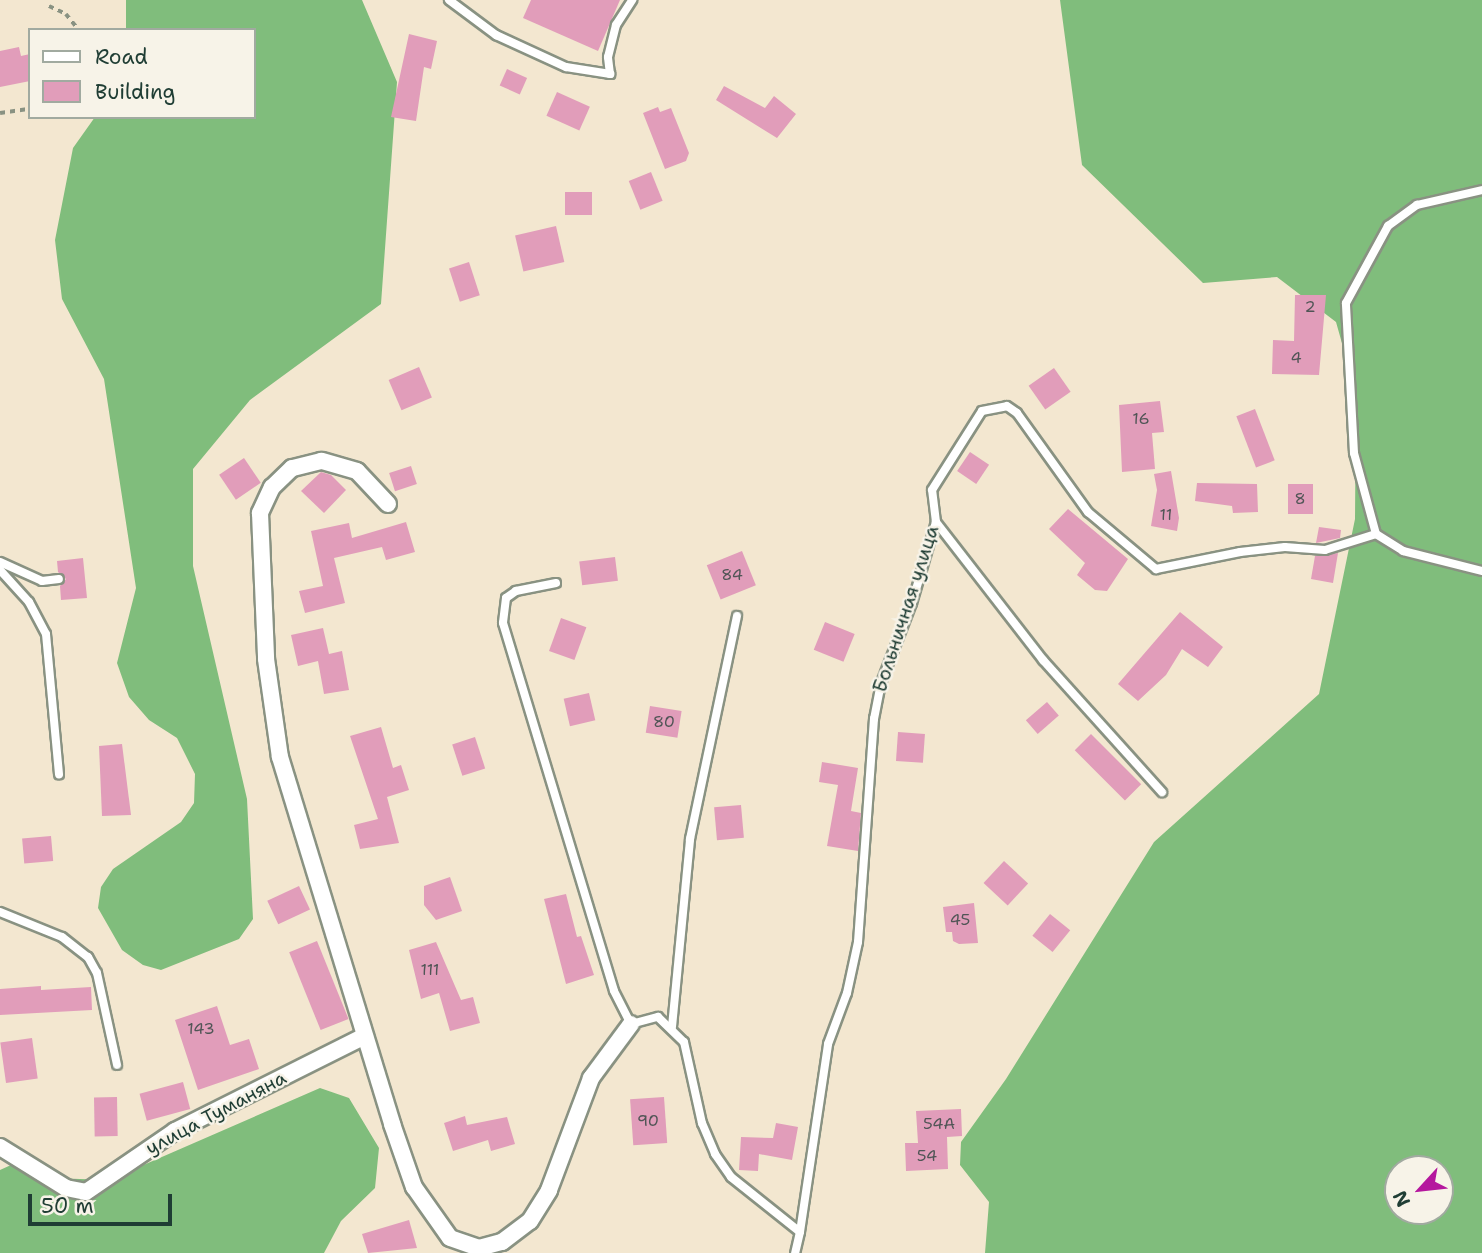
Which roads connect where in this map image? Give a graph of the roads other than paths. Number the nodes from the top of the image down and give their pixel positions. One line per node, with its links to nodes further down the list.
1 (449, 0): 2 (lane)
2 (632, 0)
3 (1482, 191): 6 (lane)
4 (388, 504): 18 (street)
5 (936, 522): 6 (lane, Больничная улица); 14 (lane); 21 (lane, Больничная улица)
6 (1376, 534): 9 (lane)
7 (0, 562): 10 (lane)
8 (0, 570): 13 (lane)
9 (1482, 571)
10 (59, 579)
11 (556, 583): 16 (lane)
12 (737, 616): 17 (lane)
13 (59, 774)
14 (1162, 792)
15 (0, 912): 19 (lane)
16 (631, 1024): 17 (lane); 18 (street)
17 (672, 1027): 21 (lane)
18 (365, 1036): 20 (street, улица Туманяна)
19 (117, 1065)
20 (0, 1147)
21 (800, 1232): 22 (lane, Больничная улица)
22 (795, 1253)

